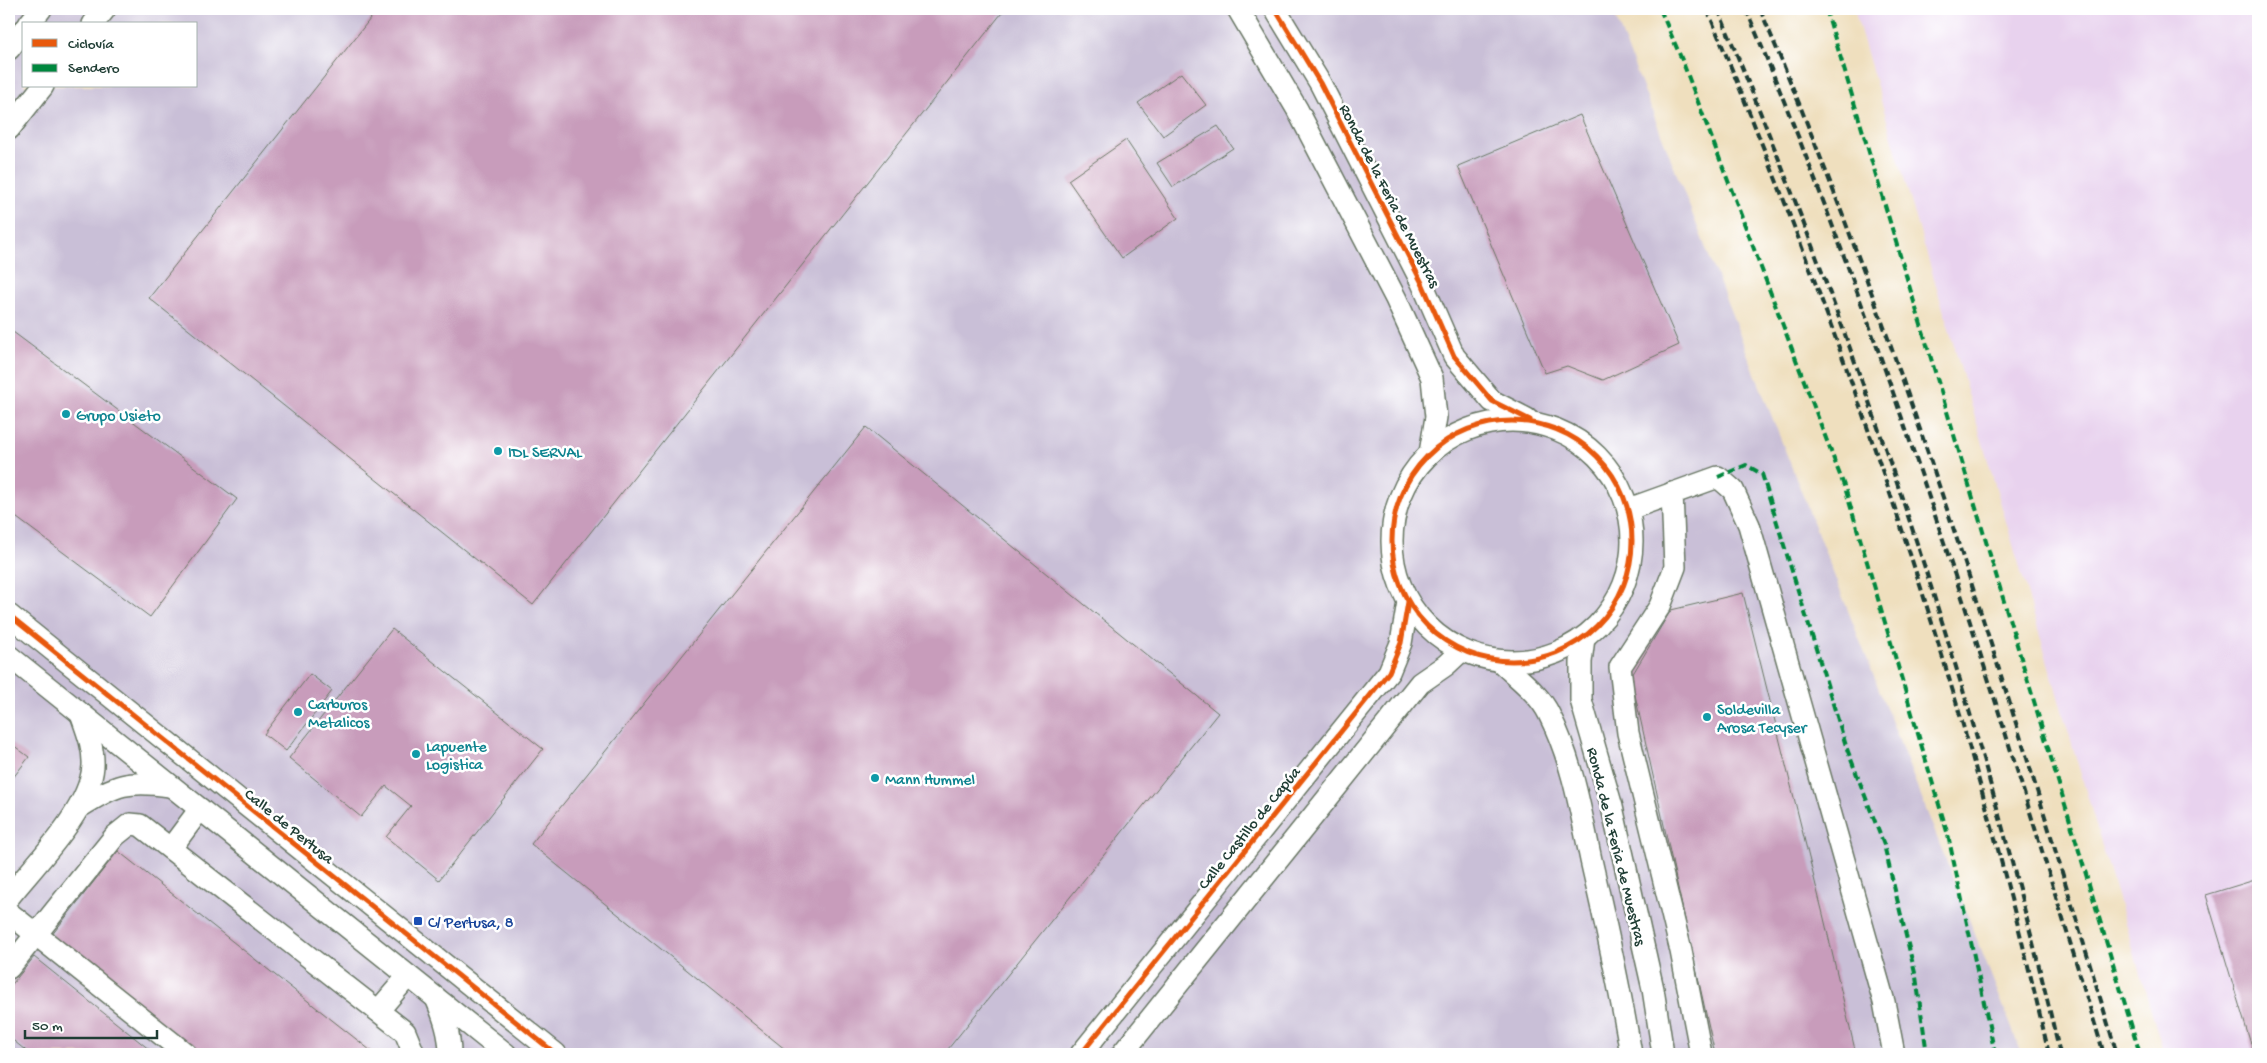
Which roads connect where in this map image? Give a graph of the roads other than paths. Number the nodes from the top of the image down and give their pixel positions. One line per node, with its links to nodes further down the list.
1 (41, 9): 5 (street)
2 (105, 9): 6 (street)
3 (1238, 9): 12 (street, Ronda de la Feria de Muestras)
4 (1276, 9): 11 (street, Ronda de la Feria de Muestras)
5 (31, 22)
6 (95, 22)
7 (22, 33): 8 (street)
8 (9, 49)
9 (41, 88): 10 (street)
10 (9, 129)
11 (1534, 422): 12 (street, Ronda de la Feria de Muestras); 14 (street, Ronda de la Feria de Muestras)
12 (1430, 453): 15 (street, Ronda de la Feria de Muestras)
13 (1672, 493): 14 (street); 42 (street); 43 (street)
14 (1628, 509): 17 (street, Ronda de la Feria de Muestras)
15 (1408, 602): 18 (street, Ronda de la Feria de Muestras); 38 (street, Calle Castillo de Capúa)
16 (9, 615): 37 (street, Calle de Pertusa)
17 (1584, 638): 20 (street, Ronda de la Feria de Muestras); 41 (street, Ronda de la Feria de Muestras)
18 (1461, 650): 20 (street, Ronda de la Feria de Muestras); 39 (street)
19 (9, 656): 21 (street)
20 (1500, 661): 40 (street, Ronda de la Feria de Muestras)
21 (81, 714): 22 (street); 23 (street)
22 (170, 786): 23 (street); 24 (street)
23 (80, 807): 26 (street)
24 (200, 809): 25 (street); 30 (street)
25 (170, 848): 28 (street); 32 (street)
26 (9, 897)
27 (9, 913): 28 (street)
28 (35, 935): 29 (street); 33 (street)
29 (9, 968)
30 (408, 976): 31 (street); 32 (street)
31 (436, 998): 35 (street); 36 (street)
32 (378, 1011): 34 (street)
33 (186, 1054)
34 (410, 1054)
35 (450, 1054)
36 (506, 1054)
37 (556, 1054)
38 (1081, 1054)
39 (1122, 1054)
40 (1631, 1054)
41 (1663, 1054)
42 (1701, 1054)
43 (1894, 1054)

